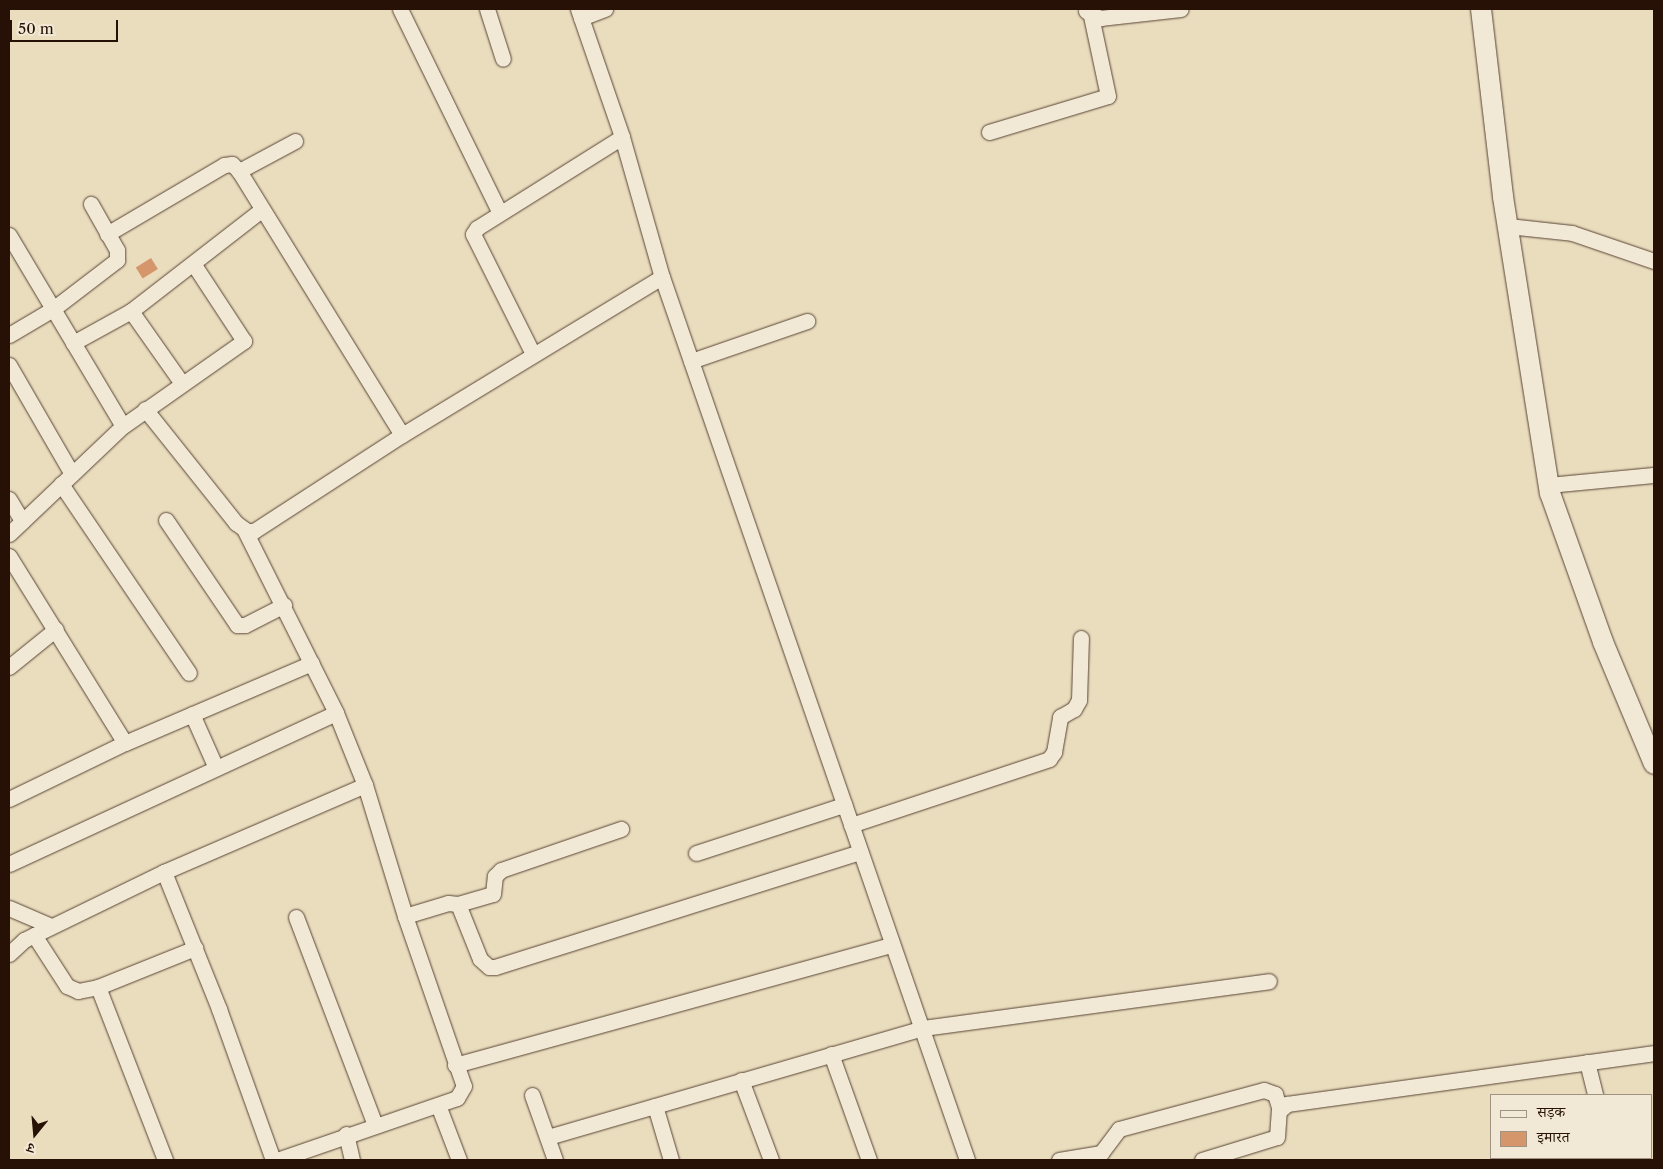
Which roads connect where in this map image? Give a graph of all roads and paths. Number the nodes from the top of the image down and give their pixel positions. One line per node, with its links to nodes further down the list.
1 (400, 9): 15 (street)
2 (487, 9): 8 (street)
3 (606, 9): 7 (street)
4 (1179, 9): 6 (street)
5 (1482, 9): 16 (street)
6 (1088, 12): 9 (street)
7 (580, 13): 10 (street)
8 (503, 59)
9 (989, 132)
10 (622, 137): 15 (street); 21 (street)
11 (295, 141): 12 (street)
12 (239, 171): 14 (street); 17 (street)
13 (91, 204): 17 (street)
14 (260, 211): 20 (street); 33 (street)
15 (500, 213): 27 (street)
16 (1508, 226): 19 (street); 37 (street)
17 (107, 234): 22 (street)
18 (9, 235): 22 (street)
19 (1654, 261)
20 (194, 265): 23 (street); 30 (street)
21 (662, 277): 27 (street); 28 (street)
22 (53, 309): 25 (street); 26 (street)
23 (131, 311): 26 (street); 30 (street)
24 (807, 320): 28 (street)
25 (9, 335)
26 (73, 343): 32 (street)
27 (533, 354): 33 (street)
28 (691, 361): 57 (street)
29 (9, 365): 34 (street)
30 (181, 382): 31 (street)
31 (145, 409): 32 (street); 41 (street)
32 (123, 426): 34 (street)
33 (402, 435): 41 (street)
34 (72, 474): 36 (street)
35 (1654, 475): 37 (street)
36 (61, 484): 40 (street); 49 (street)
37 (1548, 485): 53 (street)
38 (9, 499): 40 (street)
39 (166, 520): 44 (street)
40 (22, 521): 42 (street)
41 (244, 529): 44 (street)
42 (9, 534)
43 (9, 556): 45 (street)
44 (284, 605): 47 (street)
45 (56, 629): 48 (street); 52 (street)
46 (1081, 638): 58 (street)
47 (312, 663): 50 (street); 51 (street)
48 (9, 667)
49 (189, 673)
50 (336, 713): 54 (street); 55 (street)
51 (192, 714): 52 (street); 54 (street)
52 (126, 743): 56 (street)
53 (1654, 764)
54 (216, 768): 62 (street)
55 (365, 785): 63 (street); 66 (street)
56 (9, 799)
57 (844, 805): 58 (street); 61 (street)
58 (851, 825): 60 (street)
59 (621, 829): 64 (street)
60 (860, 852): 64 (street); 70 (street)
61 (696, 853)
62 (9, 864)
63 (164, 872): 68 (street); 71 (street)
64 (458, 904): 66 (street)
65 (9, 908): 68 (street)
66 (405, 916): 79 (street)
67 (296, 917): 86 (street)
68 (51, 926): 69 (street)
69 (34, 935): 72 (street); 74 (street)
70 (890, 945): 75 (street); 79 (street)
71 (195, 948): 74 (street); 90 (street)
72 (9, 954)
73 (1269, 982): 75 (street)
74 (98, 987): 89 (street)
75 (923, 1028): 77 (street); 98 (street)
76 (1654, 1053): 78 (street)
77 (831, 1054): 80 (street); 97 (street)
78 (1587, 1062): 81 (street); 85 (street)
79 (455, 1065): 83 (street)
80 (741, 1080): 84 (street); 96 (street)
81 (1595, 1094)
82 (532, 1095): 88 (street)
83 (438, 1106): 86 (street); 93 (street)
84 (654, 1106): 88 (street); 95 (street)
85 (1280, 1110): 99 (street); 100 (street)
86 (375, 1125): 87 (street)
87 (346, 1134): 91 (street); 92 (street)
88 (548, 1137): 94 (street)
89 (165, 1160)
90 (272, 1160)
91 (277, 1160)
92 (352, 1160)
93 (459, 1160)
94 (555, 1160)
95 (671, 1160)
96 (771, 1160)
97 (869, 1160)
98 (967, 1160)
99 (1059, 1160)
100 (1202, 1160)

